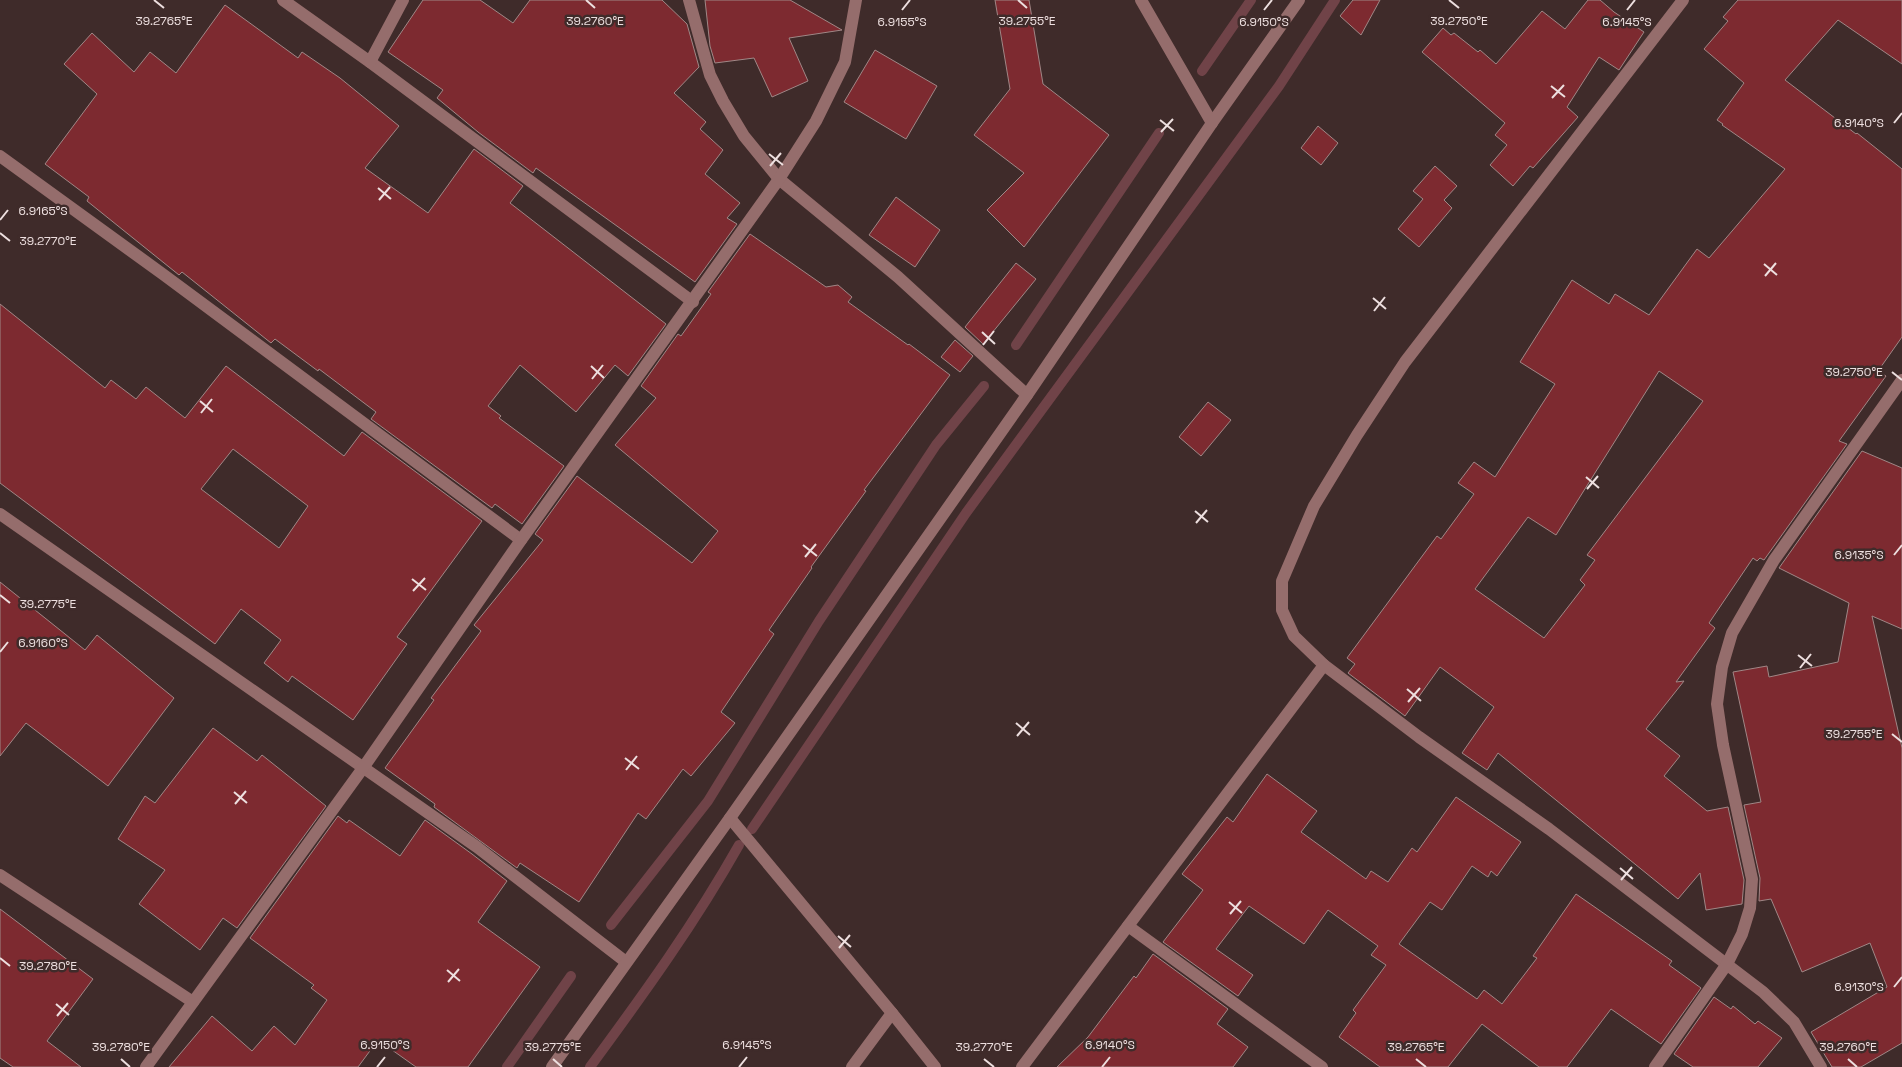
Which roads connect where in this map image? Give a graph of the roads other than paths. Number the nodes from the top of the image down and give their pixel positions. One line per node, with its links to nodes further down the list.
1 (283, 0): 8 (street)
2 (403, 0): 8 (street)
3 (689, 0): 11 (street)
4 (856, 0): 11 (street)
5 (1141, 0): 9 (street)
6 (1299, 0): 9 (street)
7 (1683, 0): 17 (street)
8 (370, 62): 12 (street)
9 (1212, 123): 14 (street)
10 (0, 156): 16 (street)
11 (779, 179): 12 (street); 14 (street)
12 (693, 302): 16 (street)
13 (1902, 380): 23 (street)
14 (1027, 394): 19 (street)
15 (0, 514): 18 (street)
16 (521, 540): 18 (street)
17 (1324, 665): 21 (street); 23 (street)
18 (363, 768): 22 (street); 24 (street)
19 (730, 818): 22 (street); 25 (street)
20 (0, 875): 24 (street)
21 (1128, 926): 30 (street); 31 (street)
22 (626, 962): 27 (street)
23 (1727, 964): 32 (street); 33 (street)
24 (193, 1002): 26 (street)
25 (892, 1013): 28 (street); 29 (street)
26 (146, 1067)
27 (552, 1067)
28 (852, 1067)
29 (935, 1067)
30 (1022, 1067)
31 (1322, 1067)
32 (1655, 1067)
33 (1821, 1067)

